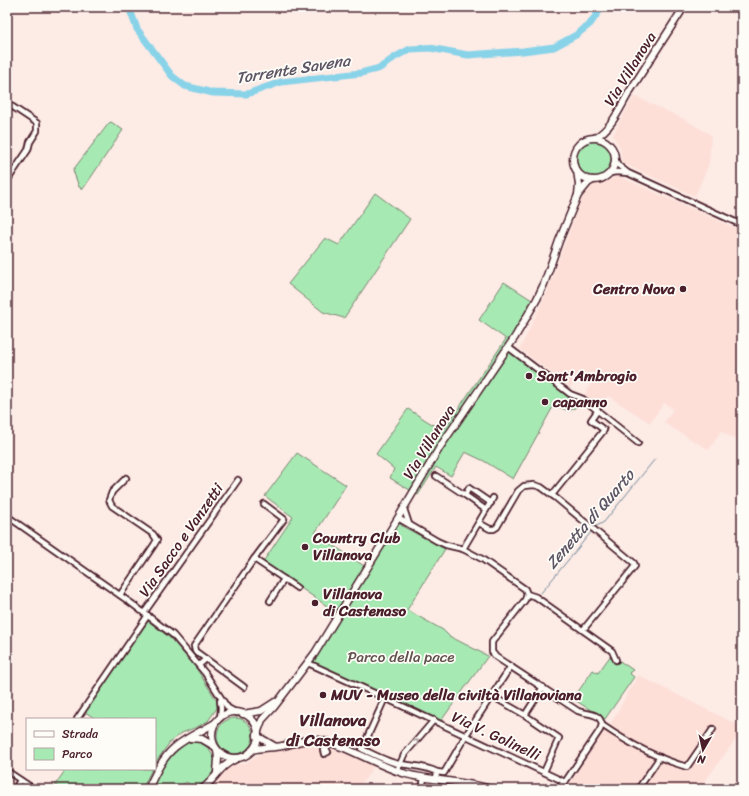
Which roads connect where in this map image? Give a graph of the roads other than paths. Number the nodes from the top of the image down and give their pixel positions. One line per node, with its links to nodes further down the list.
1 (684, 7): 3 (main road, Via Villanova)
2 (7, 103): 11 (street)
3 (611, 125): 4 (main road, Via Villanova); 5 (main road, Via Villanova)
4 (596, 137): 5 (main road); 7 (main road)
5 (609, 143): 6 (main road)
6 (616, 161): 8 (main road); 9 (street)
7 (577, 171): 10 (main road); 12 (main road, Via Villanova)
8 (610, 173): 9 (street); 10 (main road)
9 (628, 173): 13 (street)
10 (593, 180): 12 (main road, Via Villanova)
11 (7, 181)
12 (578, 195): 14 (main road, Via Villanova)
13 (742, 225)
14 (508, 347): 15 (street); 23 (main road, Via Villanova)
15 (598, 410): 16 (street); 21 (street)
16 (638, 443)
17 (436, 476): 20 (street)
18 (126, 478): 34 (street)
19 (238, 480): 36 (street, Via Sacco e Vanzetti)
20 (465, 495): 24 (street); 24 (street)
21 (552, 495): 27 (street); 37 (street)
22 (264, 504): 30 (street)
23 (404, 509): 26 (main road, Via Villanova); 28 (street)
24 (486, 510): 27 (street)
25 (7, 516): 34 (street)
26 (398, 518): 28 (street); 40 (main road, Via Villanova)
27 (479, 523): 29 (street)
28 (409, 524): 29 (street)
29 (463, 549): 33 (street)
30 (254, 559): 31 (street); 38 (street)
31 (284, 579): 32 (street); 35 (street)
32 (297, 588)
33 (527, 594): 37 (street); 42 (street)
34 (120, 595): 36 (street)
35 (270, 601)
36 (146, 614): 41 (street); 51 (street, Via Sacco e Vanzetti)
37 (583, 630): 39 (street)
38 (206, 659): 41 (street); 43 (street)
39 (616, 660)
40 (308, 663): 45 (main road, Via Villanova); 47 (street, Via V. Golinelli)
41 (199, 665): 48 (street)
42 (511, 666): 44 (street); 46 (street)
43 (244, 687)
44 (543, 687): 50 (street); 54 (street)
45 (283, 694): 49 (main road, Via Villanova); 56 (main road, Via Villanova)
46 (492, 696): 50 (street); 57 (street)
47 (385, 698): 53 (street, Via V. Golinelli); 64 (street)
48 (220, 699): 49 (street); 52 (street)
49 (239, 713): 52 (main road); 56 (main road)
50 (525, 715): 69 (street)
51 (79, 718)
52 (218, 720): 58 (main road); 60 (main road)
53 (434, 720): 57 (street, Via V. Golinelli); 64 (street, one-way to 53)
54 (602, 725): 63 (street); 73 (street)
55 (714, 729): 63 (street)
56 (257, 735): 59 (main road); 61 (main road)
57 (466, 735): 68 (street); 69 (street, Via V. Golinelli)
58 (190, 738): 60 (main road); 77 (main road)
59 (276, 747): 61 (main road); 66 (main road)
60 (216, 748): 62 (main road); 67 (main road)
61 (252, 750): 62 (main road)
62 (241, 757): 67 (main road)
63 (660, 757): 83 (street)
64 (399, 764): 66 (street); 68 (street)
65 (7, 771): 72 (street)
66 (397, 771): 70 (main road)
67 (217, 772): 78 (main road)
68 (437, 772): 71 (street)
69 (544, 772): 73 (street, Via V. Golinelli)
70 (424, 778): 71 (main road); 79 (street)
71 (436, 779): 74 (main road)
72 (20, 780): 75 (street); 76 (street)
73 (565, 782): 81 (street); 82 (street)
74 (473, 787): 80 (main road)
75 (15, 789)
76 (34, 789)
77 (148, 789)
78 (202, 789)
79 (422, 789)
80 (491, 789)
81 (556, 789)
82 (562, 789)
83 (638, 789)

